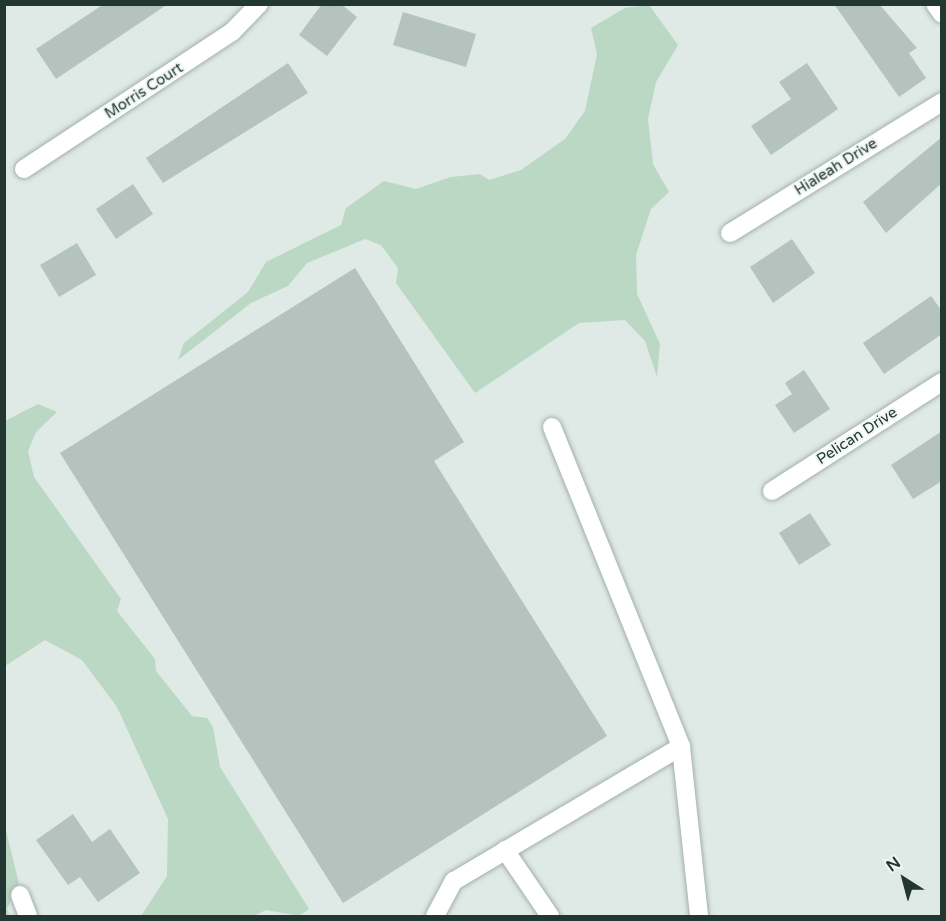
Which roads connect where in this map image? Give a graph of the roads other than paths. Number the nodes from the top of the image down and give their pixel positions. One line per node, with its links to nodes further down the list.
1 (259, 4): 5 (street, Morris Court)
2 (935, 4): 3 (street)
3 (942, 14)
4 (942, 102): 6 (street, Hialeah Drive)
5 (24, 169)
6 (730, 232)
7 (942, 382): 9 (street, Pelican Drive)
8 (552, 427): 10 (street)
9 (772, 490)
10 (681, 747): 11 (street); 16 (street)
11 (505, 850): 14 (street); 15 (street)
12 (20, 895): 13 (street)
13 (28, 916)
14 (435, 916)
15 (550, 916)
16 (699, 916)

